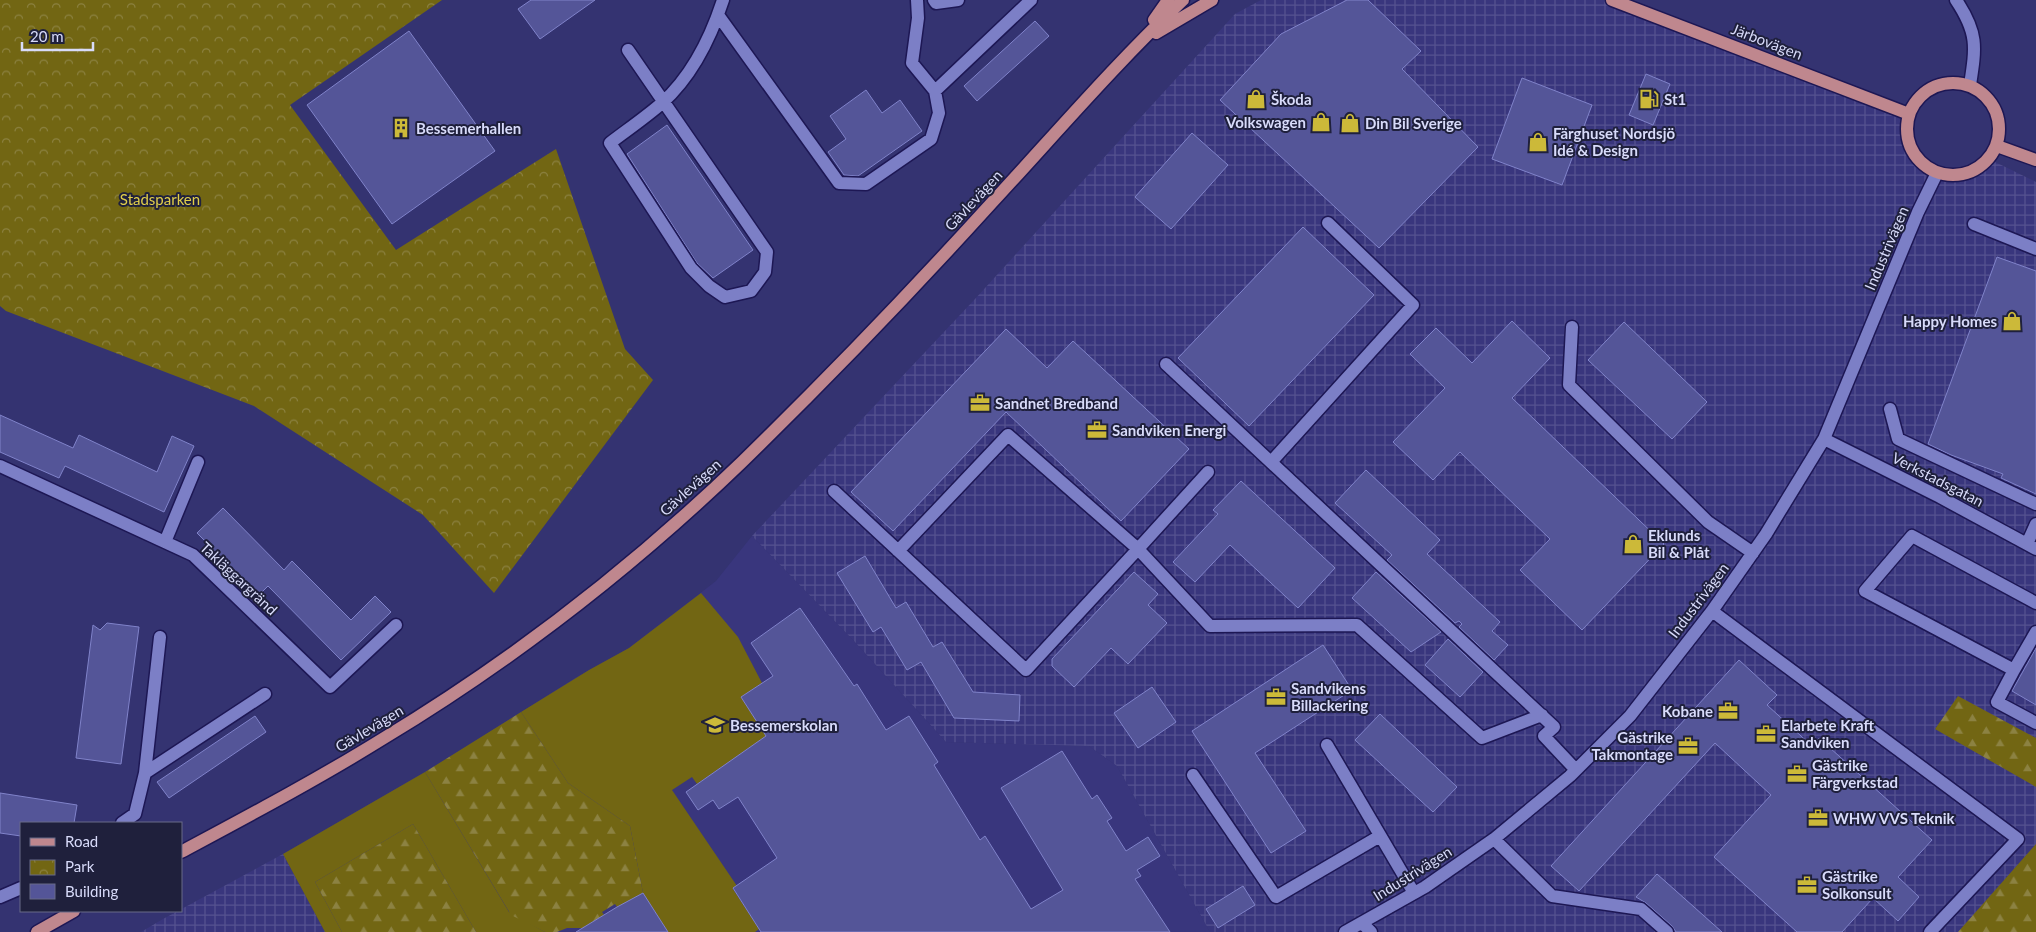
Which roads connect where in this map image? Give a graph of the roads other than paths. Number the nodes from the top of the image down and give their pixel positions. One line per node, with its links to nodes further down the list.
1 (723, 0): 12 (street)
2 (917, 0): 16 (street)
3 (934, 0): 4 (street)
4 (958, 0)
5 (1030, 0): 16 (street)
6 (1163, 0): 13 (main road)
7 (1168, 0): 13 (main road, Gävlevägen)
8 (1184, 0): 13 (main road, Gävlevägen)
9 (1212, 0): 13 (main road)
10 (1612, 0): 18 (main road, Järbovägen)
11 (1956, 0): 15 (street)
12 (718, 15): 16 (street); 17 (street)
13 (1136, 45): 57 (main road, Gävlevägen)
14 (628, 50): 17 (street)
15 (1970, 85): 18 (main road); 19 (main road)
16 (934, 91)
17 (664, 102): 17 (street)
18 (1909, 114): 21 (main road)
19 (1997, 146): 20 (main road); 21 (main road)
20 (2036, 160)
21 (1937, 173): 28 (street, Industrivägen)
22 (1328, 223): 29 (street)
23 (1974, 224): 24 (street)
24 (2036, 249)
25 (1572, 327): 40 (street)
26 (1166, 364): 29 (street)
27 (1890, 409): 34 (street)
28 (1824, 439): 37 (street, Verkstadsgatan); 40 (street, Industrivägen)
29 (1272, 461): 48 (street)
30 (198, 462): 36 (street)
31 (0, 466): 36 (street, Takläggargränd)
32 (1208, 472): 38 (street)
33 (834, 491): 39 (street)
34 (2036, 504)
35 (2036, 524): 37 (street)
36 (165, 542): 43 (street, Takläggargränd)
37 (2031, 547)
38 (1138, 550): 39 (street); 39 (street); 48 (street)
39 (898, 551)
40 (1753, 553): 42 (street, Industrivägen)
41 (2036, 603): 46 (street)
42 (1712, 611): 51 (street, Industrivägen); 66 (street)
43 (396, 625)
44 (2036, 632): 46 (street)
45 (160, 637): 52 (street)
46 (2014, 670): 49 (street)
47 (265, 694): 52 (street)
48 (1542, 715): 51 (street)
49 (2036, 723)
50 (1326, 745): 55 (street)
51 (1576, 770): 56 (street, Industrivägen)
52 (145, 773): 54 (street)
53 (1193, 775): 55 (street)
54 (123, 822)
55 (1380, 836): 59 (street)
56 (1494, 839): 59 (street, Industrivägen); 65 (street)
57 (182, 851)
58 (20, 888): 60 (street)
59 (1414, 893): 62 (street, Industrivägen)
60 (0, 897)
61 (72, 912): 63 (main road)
62 (1366, 927): 64 (street, Industrivägen)
63 (37, 932)
64 (1345, 932)
65 (1666, 932)
66 (1930, 932)

